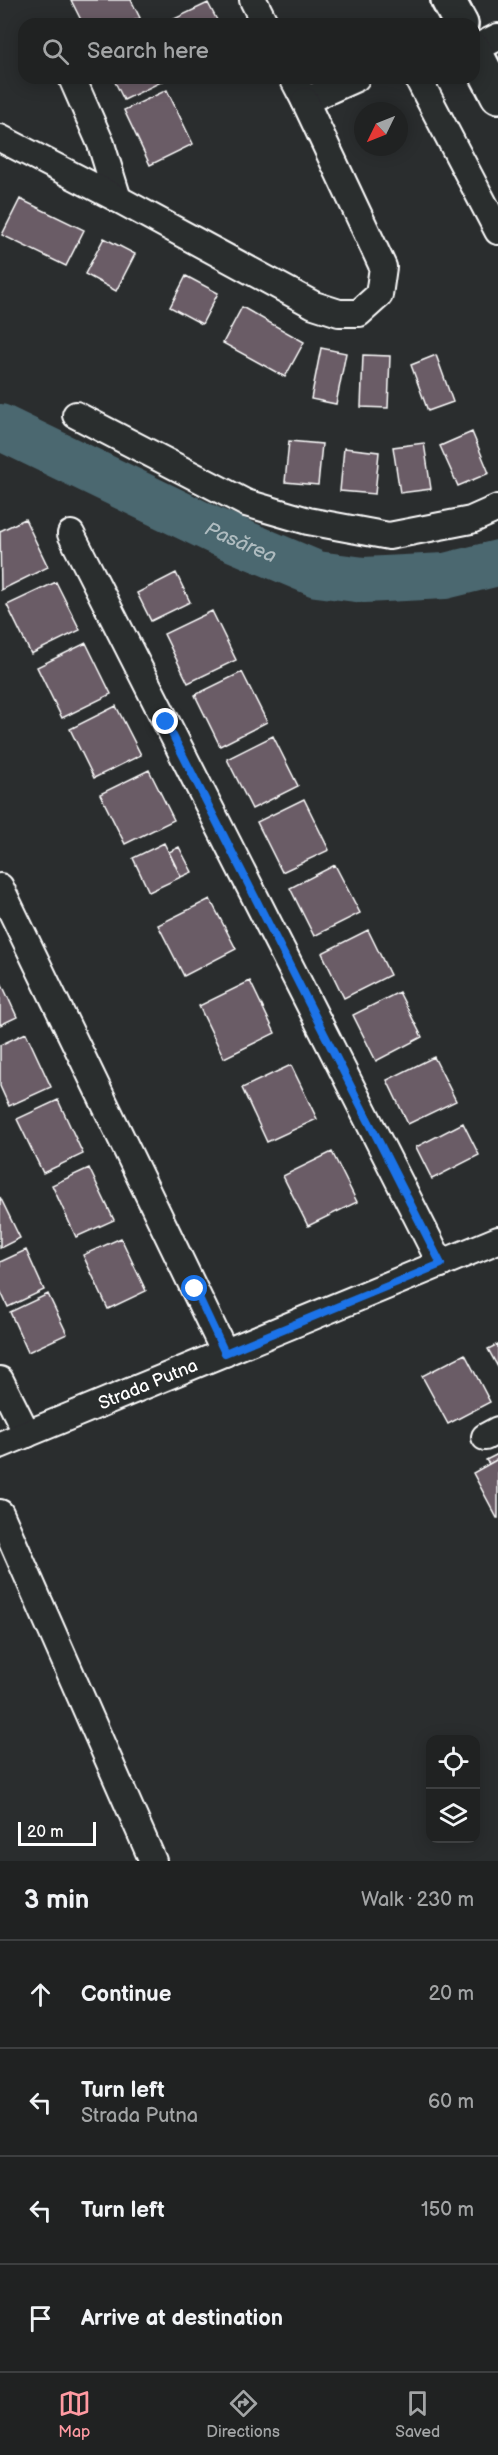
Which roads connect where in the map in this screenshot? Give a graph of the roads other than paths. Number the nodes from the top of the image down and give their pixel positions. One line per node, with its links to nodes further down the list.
1 (253, 0): 2 (street)
2 (262, 18)
3 (480, 32): 4 (street)
4 (498, 37)
5 (480, 62): 10 (main road)
6 (75, 84): 13 (street)
7 (296, 84): 11 (street)
8 (343, 84): 11 (street)
9 (421, 84): 14 (street)
10 (498, 96)
11 (305, 101): 13 (street)
12 (0, 138): 13 (street)
13 (118, 199)
14 (498, 231)
15 (76, 416): 16 (street)
16 (498, 508)
17 (70, 534): 20 (street)
18 (0, 887): 21 (street)
19 (498, 1240): 20 (street, Strada Putna)
20 (441, 1264): 21 (street, Strada Putna)
21 (225, 1353): 23 (street, Strada Putna)
22 (0, 1380): 23 (street)
23 (27, 1434): 24 (street, Strada Putna)
24 (0, 1445)
25 (0, 1514): 26 (street)
26 (153, 1861)

